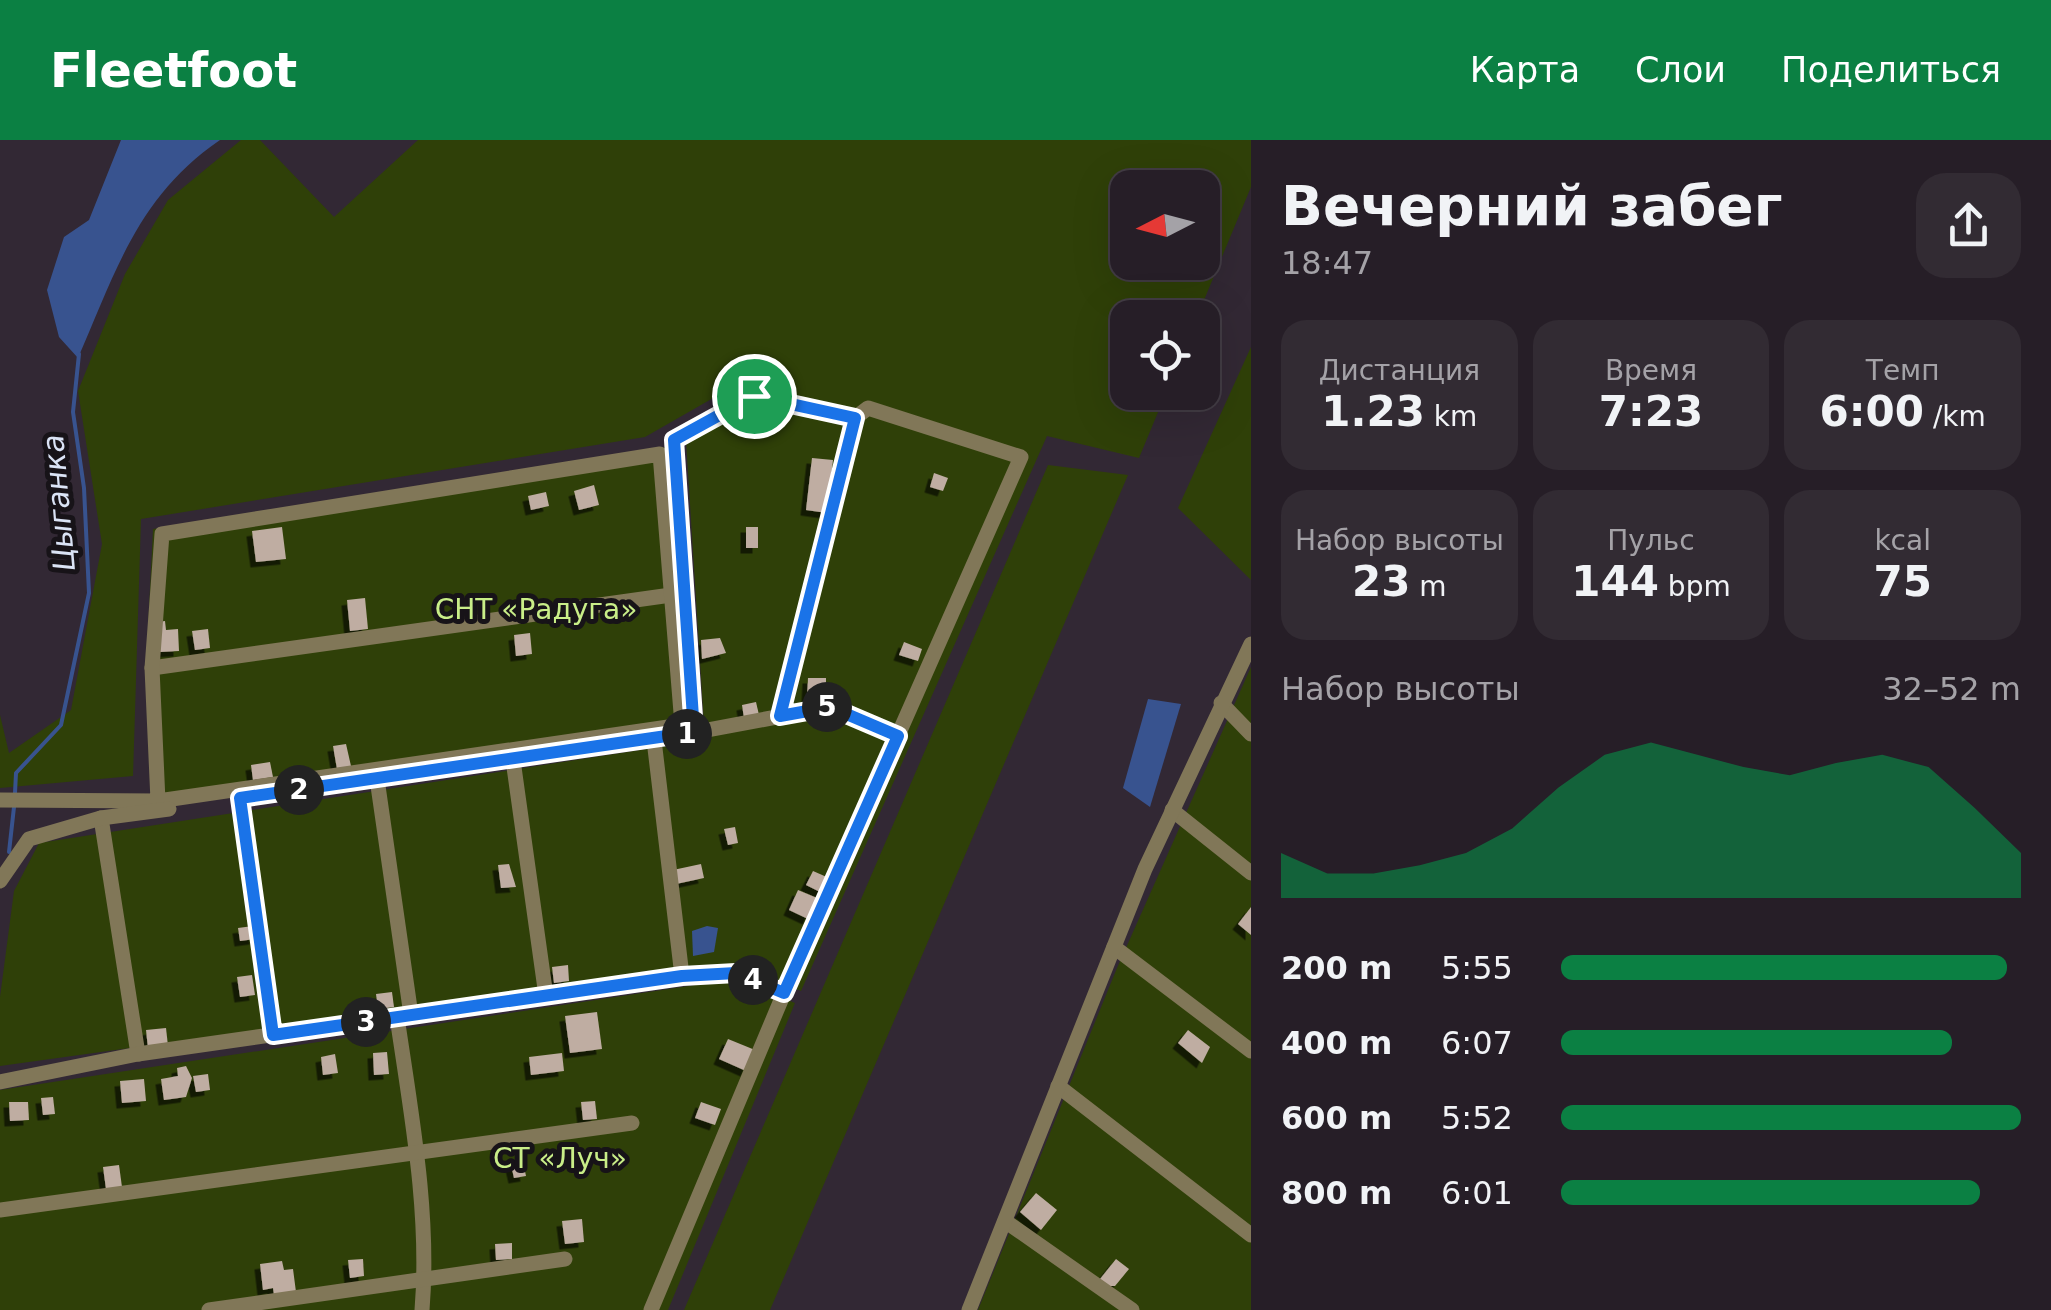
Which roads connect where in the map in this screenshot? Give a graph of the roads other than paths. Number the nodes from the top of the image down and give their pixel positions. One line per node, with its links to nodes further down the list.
1 (855, 418): 6 (street); 7 (street); 9 (street)
2 (672, 595): 4 (street); 4 (street); 15 (street)
3 (1251, 644): 5 (street)
4 (152, 668): 15 (street)
5 (1221, 703): 8 (street); 16 (street)
6 (780, 716): 7 (street); 9 (street)
7 (694, 732): 10 (street)
8 (1251, 734)
9 (898, 736): 22 (street)
10 (654, 740): 11 (street); 21 (street)
11 (513, 760): 12 (street); 23 (street)
12 (377, 779): 13 (street); 24 (street)
13 (240, 798): 17 (street); 25 (street)
14 (0, 800): 15 (street)
15 (158, 801)
16 (1172, 810): 18 (street); 20 (street)
17 (100, 818): 19 (street); 27 (street)
18 (1251, 873)
19 (0, 882)
20 (1114, 946): 26 (street); 29 (street)
21 (682, 976): 22 (street); 23 (street)
22 (784, 993): 39 (street)
23 (546, 996): 24 (street)
24 (404, 1016): 25 (street); 31 (street)
25 (273, 1035): 27 (street)
26 (1251, 1051)
27 (138, 1054): 28 (street)
28 (0, 1082)
29 (1058, 1086): 33 (street); 34 (street)
30 (632, 1124): 31 (street)
31 (416, 1151): 32 (street); 36 (street)
32 (0, 1210)
33 (1004, 1221): 40 (street); 41 (street)
34 (1251, 1235)
35 (565, 1259): 36 (street)
36 (425, 1276): 37 (street); 38 (street)
37 (209, 1310)
38 (422, 1310)
39 (651, 1310)
40 (969, 1310)
41 (1132, 1310)

